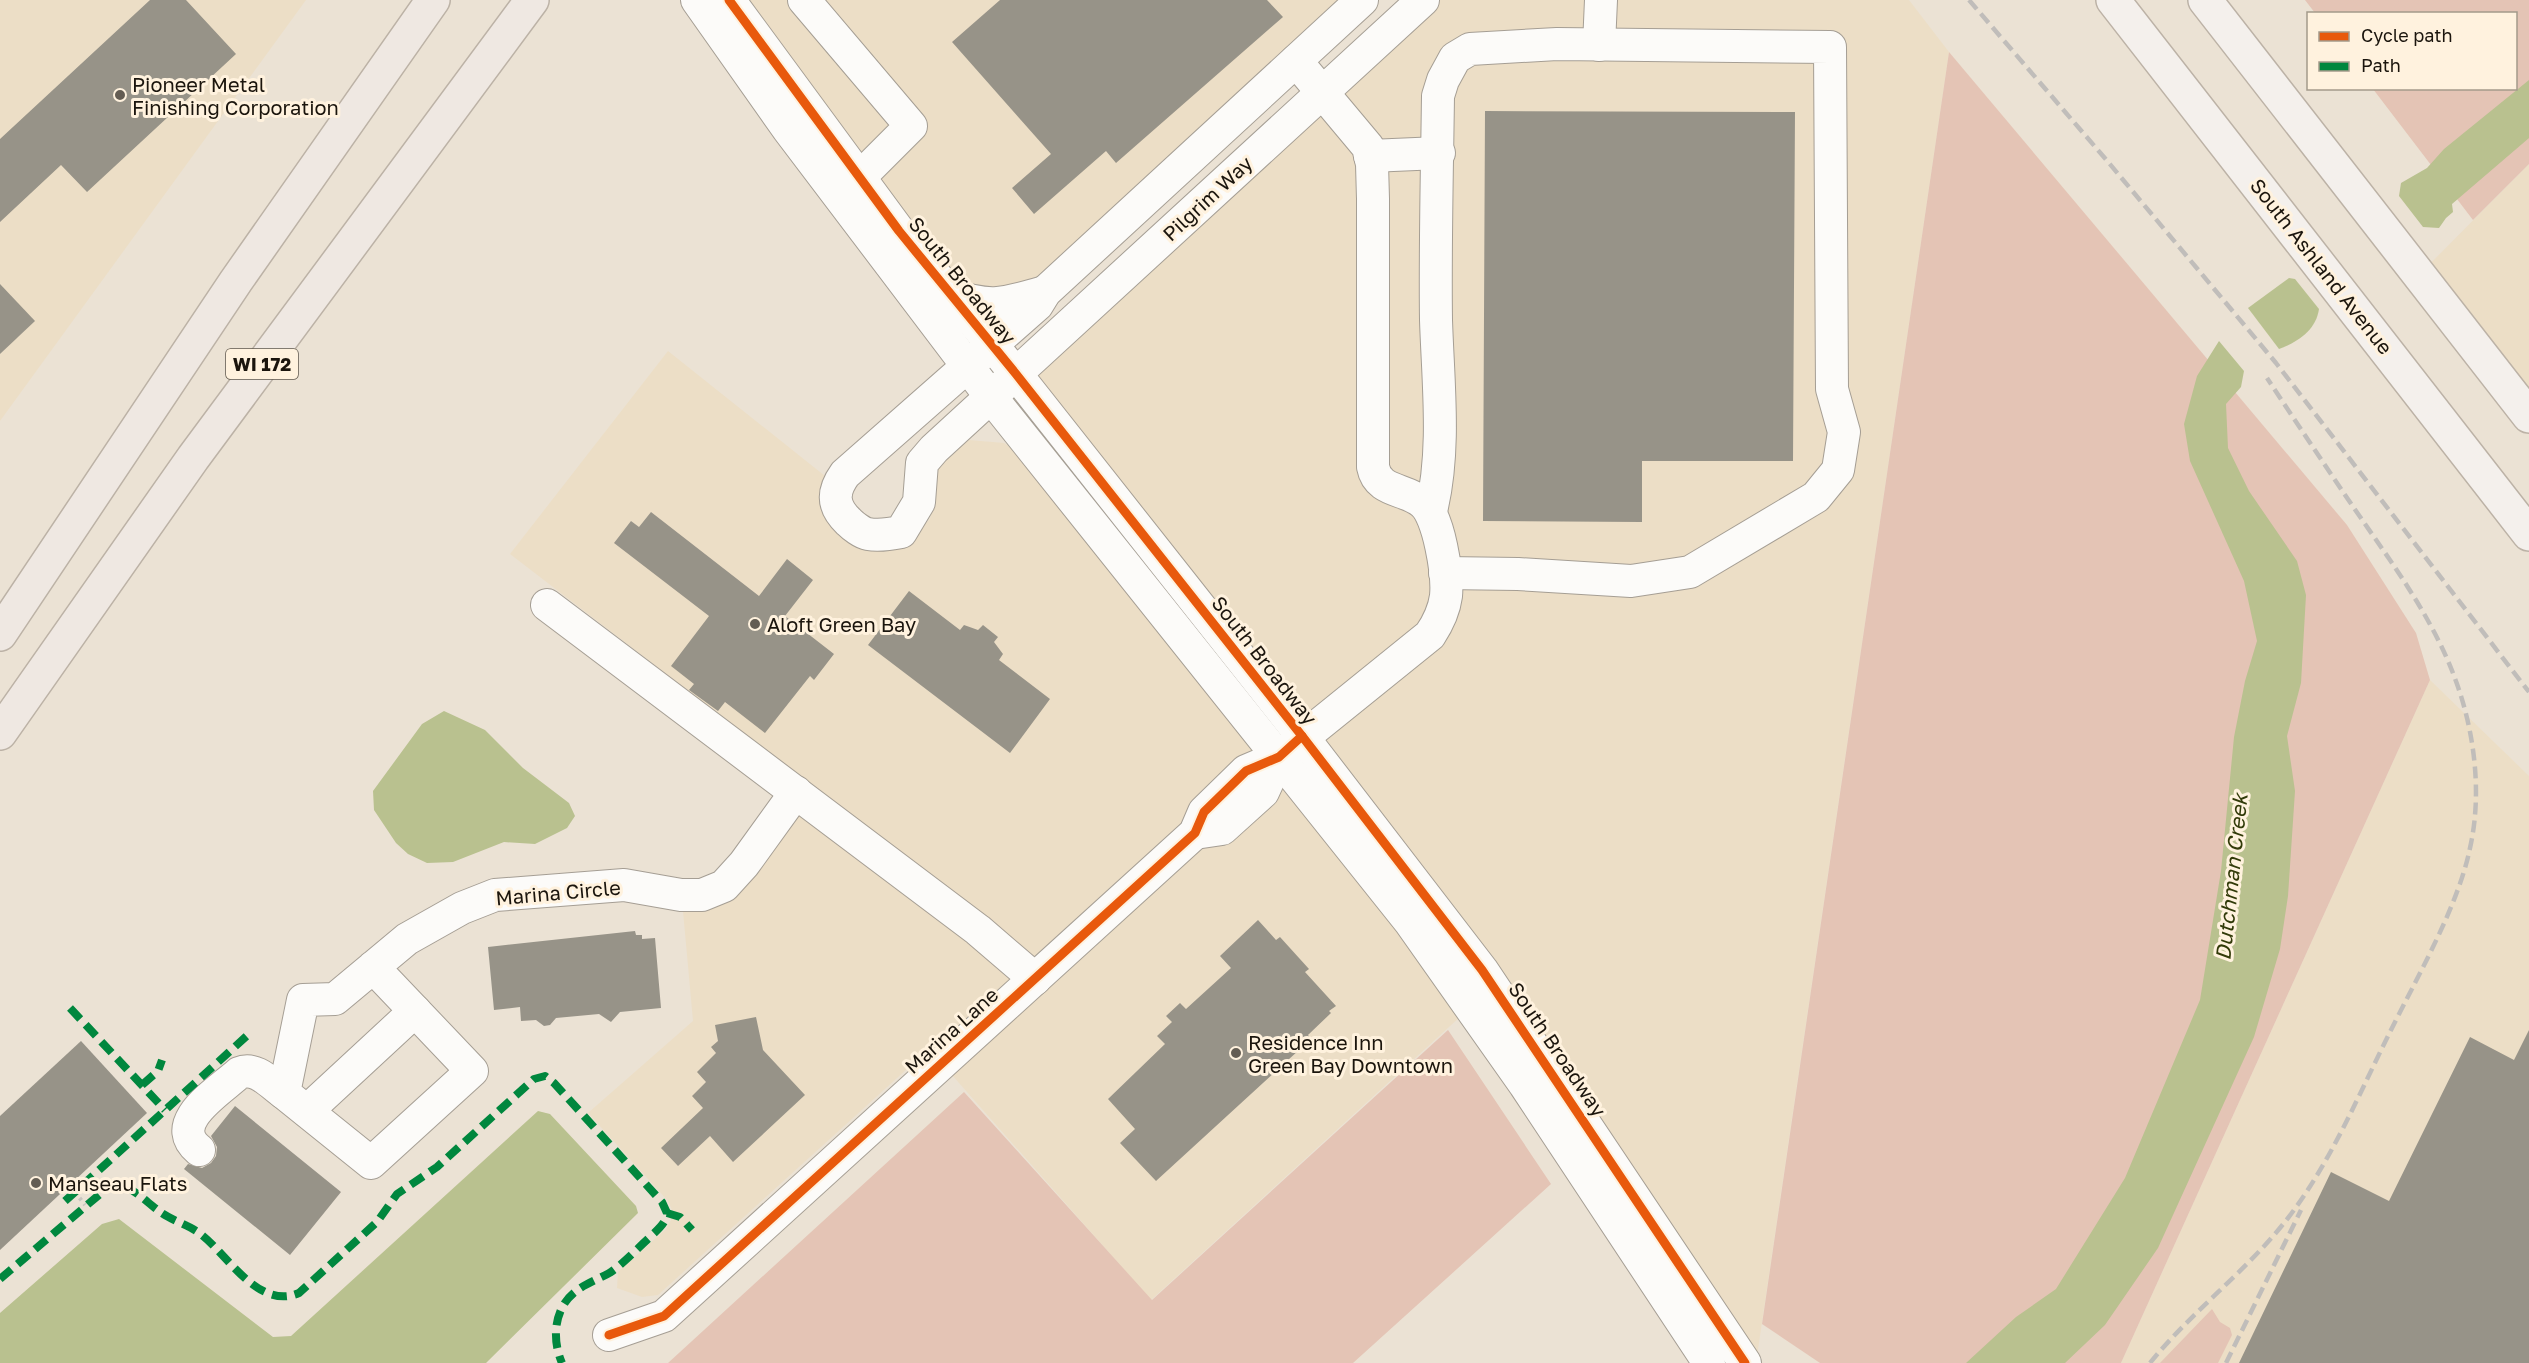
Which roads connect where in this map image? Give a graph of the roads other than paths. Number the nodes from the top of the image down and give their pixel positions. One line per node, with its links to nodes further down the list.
1 (433, 0): 28 (highway)
2 (532, 0): 29 (highway, WI 172)
3 (697, 0): 20 (street)
4 (729, 0): 16 (street, South Broadway)
5 (804, 0): 16 (street)
6 (1362, 0): 12 (street, Pilgrim Way)
7 (1423, 0): 13 (street, Pilgrim Way)
8 (1601, 0): 11 (street)
9 (2113, 0): 25 (main road, South Ashland Avenue)
10 (2205, 0): 23 (main road)
11 (1599, 45): 14 (street); 26 (street)
12 (1296, 61): 13 (street); 17 (street, Pilgrim Way)
13 (1322, 93): 15 (street); 21 (street, Pilgrim Way)
14 (1439, 153): 15 (street); 24 (street)
15 (1370, 156): 24 (street)
16 (860, 177): 18 (street, South Broadway)
17 (1046, 292): 18 (street); 19 (street, Pilgrim Way)
18 (951, 295): 19 (street, South Broadway)
19 (993, 345): 20 (street, Pilgrim Way); 21 (street, South Broadway)
20 (967, 366): 22 (street); 22 (street, Pilgrim Way)
21 (1016, 374): 22 (street, Pilgrim Way); 30 (street, South Broadway)
22 (991, 397): 31 (street)
23 (2529, 416)
24 (1431, 511): 26 (street, Marina Lane)
25 (2529, 534)
26 (1445, 573): 30 (street, Marina Lane)
27 (547, 604): 32 (street)
28 (0, 634)
29 (0, 733)
30 (1302, 736): 31 (street, Marina Lane); 40 (street, South Broadway)
31 (1279, 756): 34 (street, Marina Lane); 39 (street)
32 (796, 792): 33 (street, Marina Circle); 34 (street)
33 (374, 967): 35 (street); 36 (street, Marina Circle)
34 (1035, 979): 38 (street, Marina Lane)
35 (415, 1011): 36 (street); 36 (street)
36 (295, 1102): 37 (street)
37 (199, 1150)
38 (609, 1335)
39 (1709, 1363)
40 (1745, 1363)

